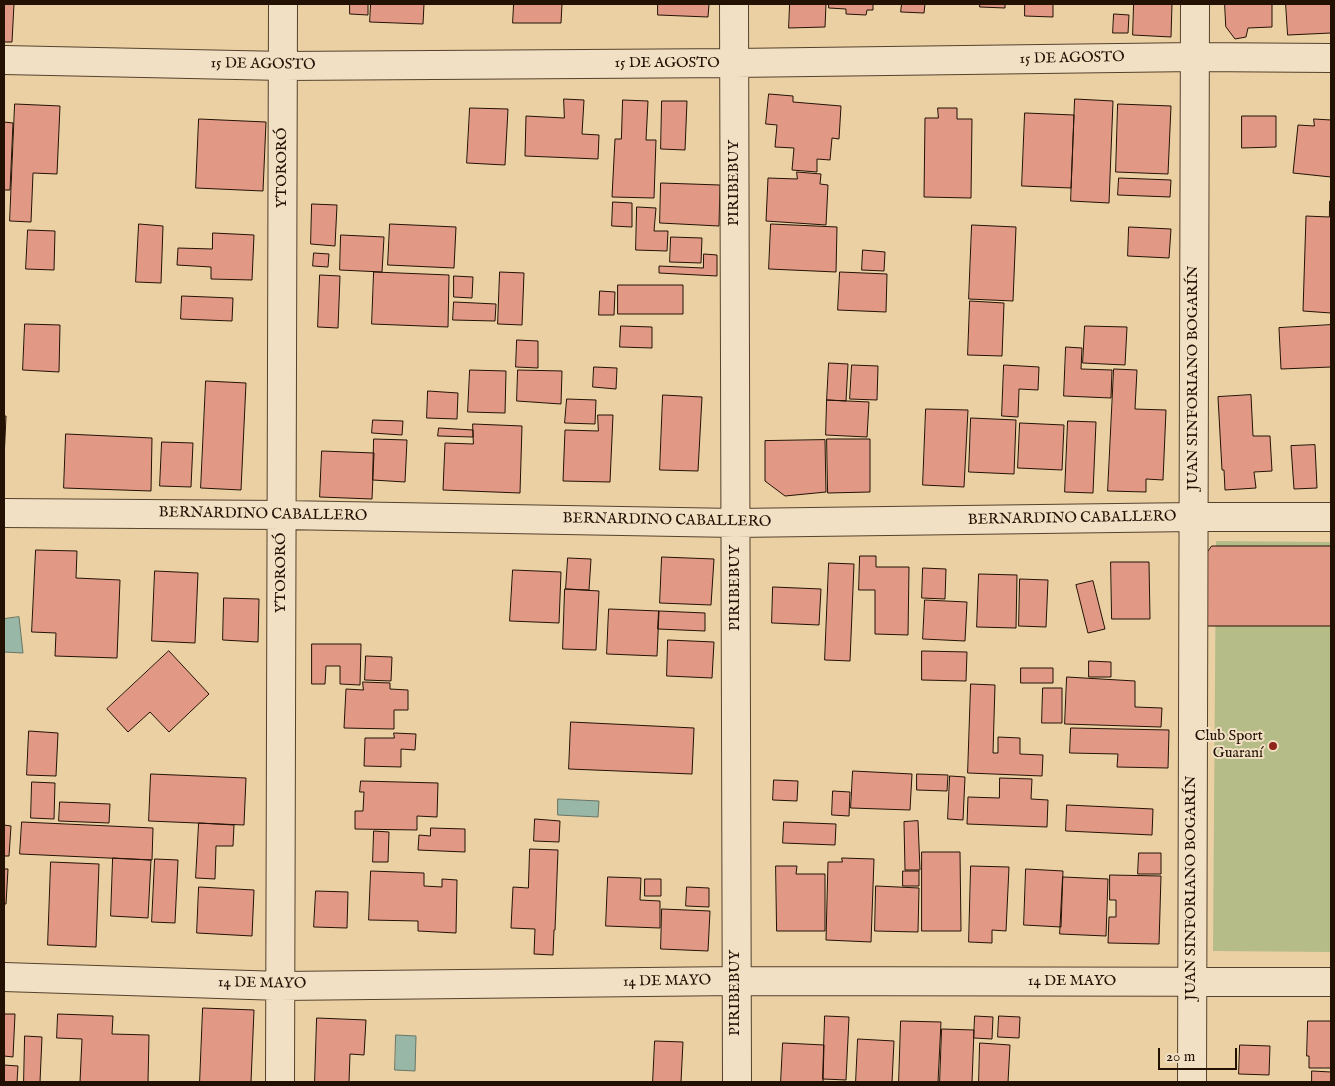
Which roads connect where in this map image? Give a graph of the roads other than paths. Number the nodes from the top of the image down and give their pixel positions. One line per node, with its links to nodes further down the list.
1 (283, 4): 8 (street, YTORORÓ)
2 (734, 4): 7 (street, PIRIBEBUY)
3 (1195, 4): 4 (street, JUAN SINFORIANO BOGARÍN)
4 (1195, 57): 5 (street, 15 DE AGOSTO); 7 (street, 15 DE AGOSTO); 11 (street, JUAN SINFORIANO BOGARÍN)
5 (1331, 58)
6 (4, 60): 8 (street, 15 DE AGOSTO)
7 (734, 63): 8 (street, 15 DE AGOSTO); 13 (street, PIRIBEBUY)
8 (283, 66): 10 (street, YTORORÓ)
9 (4, 513): 10 (street, BERNARDINO CABALLERO)
10 (282, 514): 13 (street, BERNARDINO CABALLERO); 18 (street, YTORORÓ)
11 (1193, 517): 12 (street, BERNARDINO CABALLERO); 13 (street, BERNARDINO CABALLERO); 16 (street, JUAN SINFORIANO BOGARÍN)
12 (1331, 517)
13 (735, 523): 15 (street, PIRIBEBUY)
14 (4, 977): 18 (street, 14 DE MAYO)
15 (736, 981): 16 (street, 14 DE MAYO); 18 (street, 14 DE MAYO); 20 (street, PIRIBEBUY)
16 (1192, 982): 17 (street, 14 DE MAYO); 21 (street, JUAN SINFORIANO BOGARÍN)
17 (1331, 982)
18 (281, 986): 19 (street, YTORORÓ)
19 (280, 1082)
20 (737, 1082)
21 (1192, 1082)

